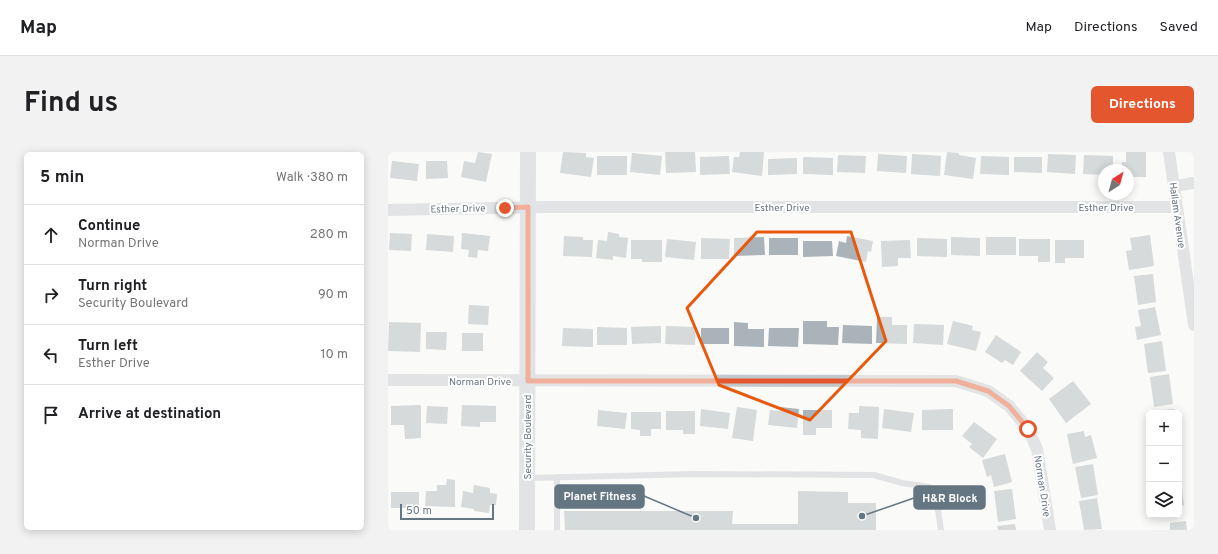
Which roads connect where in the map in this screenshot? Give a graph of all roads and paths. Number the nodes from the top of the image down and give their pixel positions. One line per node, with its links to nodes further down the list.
1 (528, 152): 5 (street, Security Boulevard)
2 (1169, 152): 4 (street, Hallam Avenue)
3 (1194, 183): 4 (street)
4 (1174, 186): 6 (street, Hallam Avenue)
5 (528, 207): 6 (street, Esther Drive); 7 (street, Esther Drive); 10 (street, Security Boulevard)
6 (1176, 207): 8 (street, Hallam Avenue)
7 (388, 210)
8 (1194, 326)
9 (388, 380): 10 (street, Norman Drive)
10 (528, 381): 12 (street, Security Boulevard); 16 (street, Norman Drive)
11 (557, 477): 12 (lane); 14 (lane); 15 (lane)
12 (527, 478): 13 (street, Security Boulevard)
13 (527, 530)
14 (557, 530)
15 (940, 530)
16 (1050, 530)

